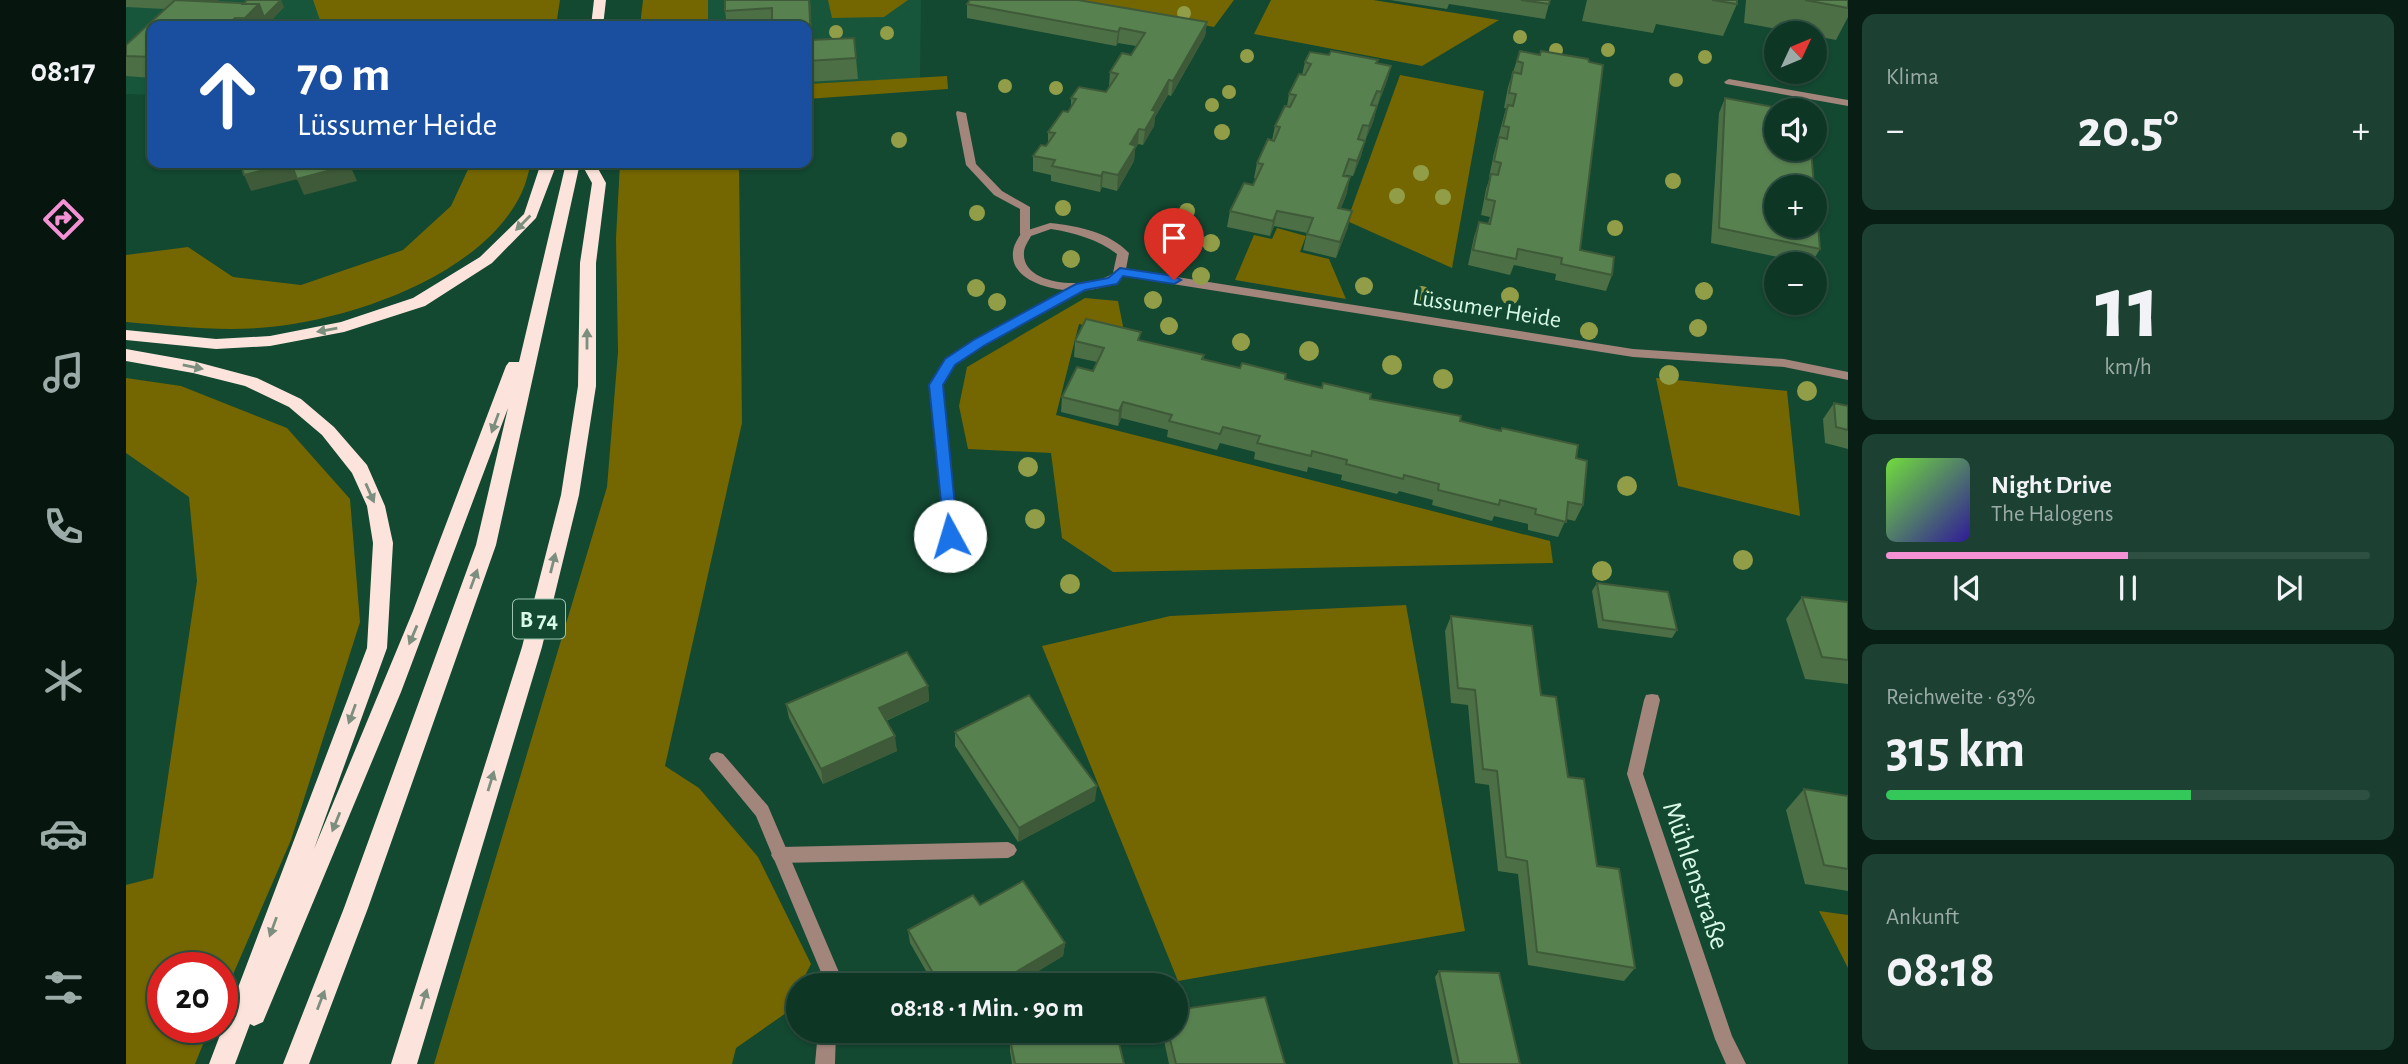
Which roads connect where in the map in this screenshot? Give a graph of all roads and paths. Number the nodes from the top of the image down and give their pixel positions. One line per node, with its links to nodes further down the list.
1 (600, 0): 2 (highway)
2 (598, 21)
3 (1730, 82): 4 (street)
4 (1848, 103)
5 (961, 113): 9 (street)
6 (546, 168): 13 (highway, one-way to 13)
7 (572, 168): 12 (highway)
8 (591, 168): 26 (highway, B 74, one-way to 8)
9 (1027, 234): 10 (street); 11 (street)
10 (1120, 272): 11 (street); 15 (street, Lüssumer Heide)
11 (1081, 287): 16 (street)
12 (543, 289): 24 (highway, one-way to 24); 25 (highway, one-way to 12)
13 (126, 335)
14 (126, 355): 23 (highway, one-way to 23)
15 (1848, 376)
16 (953, 561)
17 (1652, 700): 28 (street, Mühlenstraße)
18 (717, 759): 20 (street)
19 (1008, 850): 20 (street)
20 (780, 855): 21 (street)
21 (830, 973)
22 (826, 1043): 27 (street)
23 (222, 1064)
24 (231, 1064)
25 (296, 1064)
26 (404, 1064)
27 (825, 1064)
28 (1736, 1064)

